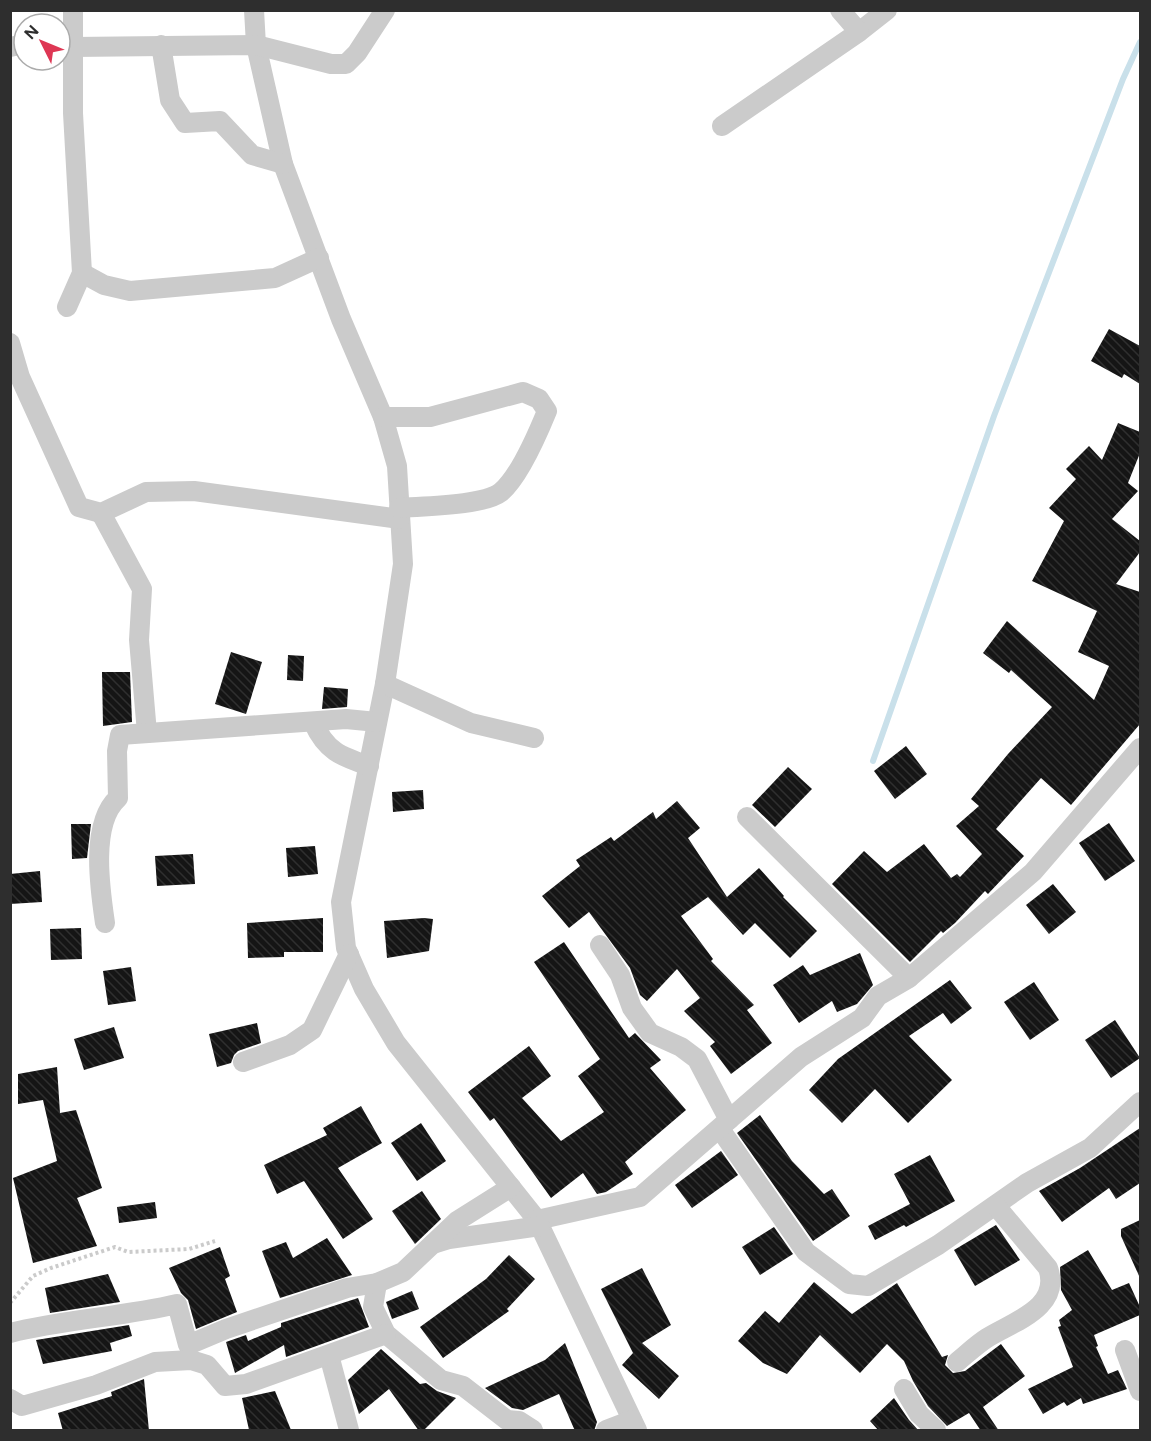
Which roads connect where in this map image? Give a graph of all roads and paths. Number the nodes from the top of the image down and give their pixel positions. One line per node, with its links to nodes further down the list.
1 (254, 10): 8 (street)
2 (385, 10): 8 (street)
3 (840, 10): 5 (street)
4 (887, 10): 5 (street)
5 (858, 32): 10 (street)
6 (72, 42): 7 (street)
7 (161, 45): 8 (street); 11 (street)
8 (256, 45): 11 (street)
9 (71, 72): 13 (street)
10 (722, 126)
11 (283, 164): 12 (street)
12 (319, 258): 13 (street); 16 (street)
13 (82, 273): 14 (street)
14 (67, 308)
15 (10, 343): 17 (street)
16 (383, 417): 18 (street); 18 (street)
17 (101, 513): 18 (street); 22 (street)
18 (399, 514): 19 (street)
19 (385, 684): 21 (street); 23 (street)
20 (313, 722): 21 (street); 22 (street); 25 (street)
21 (377, 722): 25 (street)
22 (147, 733): 27 (street)
23 (534, 738)
24 (1139, 755): 30 (street)
25 (369, 766): 29 (street)
26 (747, 817): 30 (street)
27 (105, 923)
28 (600, 945): 33 (street)
29 (349, 954): 31 (street); 34 (street)
30 (909, 978): 33 (street)
31 (243, 1062)
32 (1140, 1102): 35 (street)
33 (724, 1125): 35 (street); 36 (street)
34 (510, 1187): 36 (street); 38 (street)
35 (996, 1206): 45 (street)
36 (539, 1223): 38 (street); 49 (street)
37 (215, 1241): 40 (path)
38 (430, 1245): 39 (street)
39 (378, 1283): 41 (street); 42 (street)
40 (10, 1303)
41 (10, 1333)
42 (386, 1334): 44 (street); 51 (street)
43 (1125, 1350): 47 (street)
44 (329, 1355): 48 (street); 50 (street)
45 (957, 1362)
46 (904, 1389): 53 (street)
47 (1140, 1391)
48 (10, 1399)
49 (634, 1425): 52 (street)
50 (349, 1431)
51 (533, 1431)
52 (606, 1431)
53 (936, 1431)

